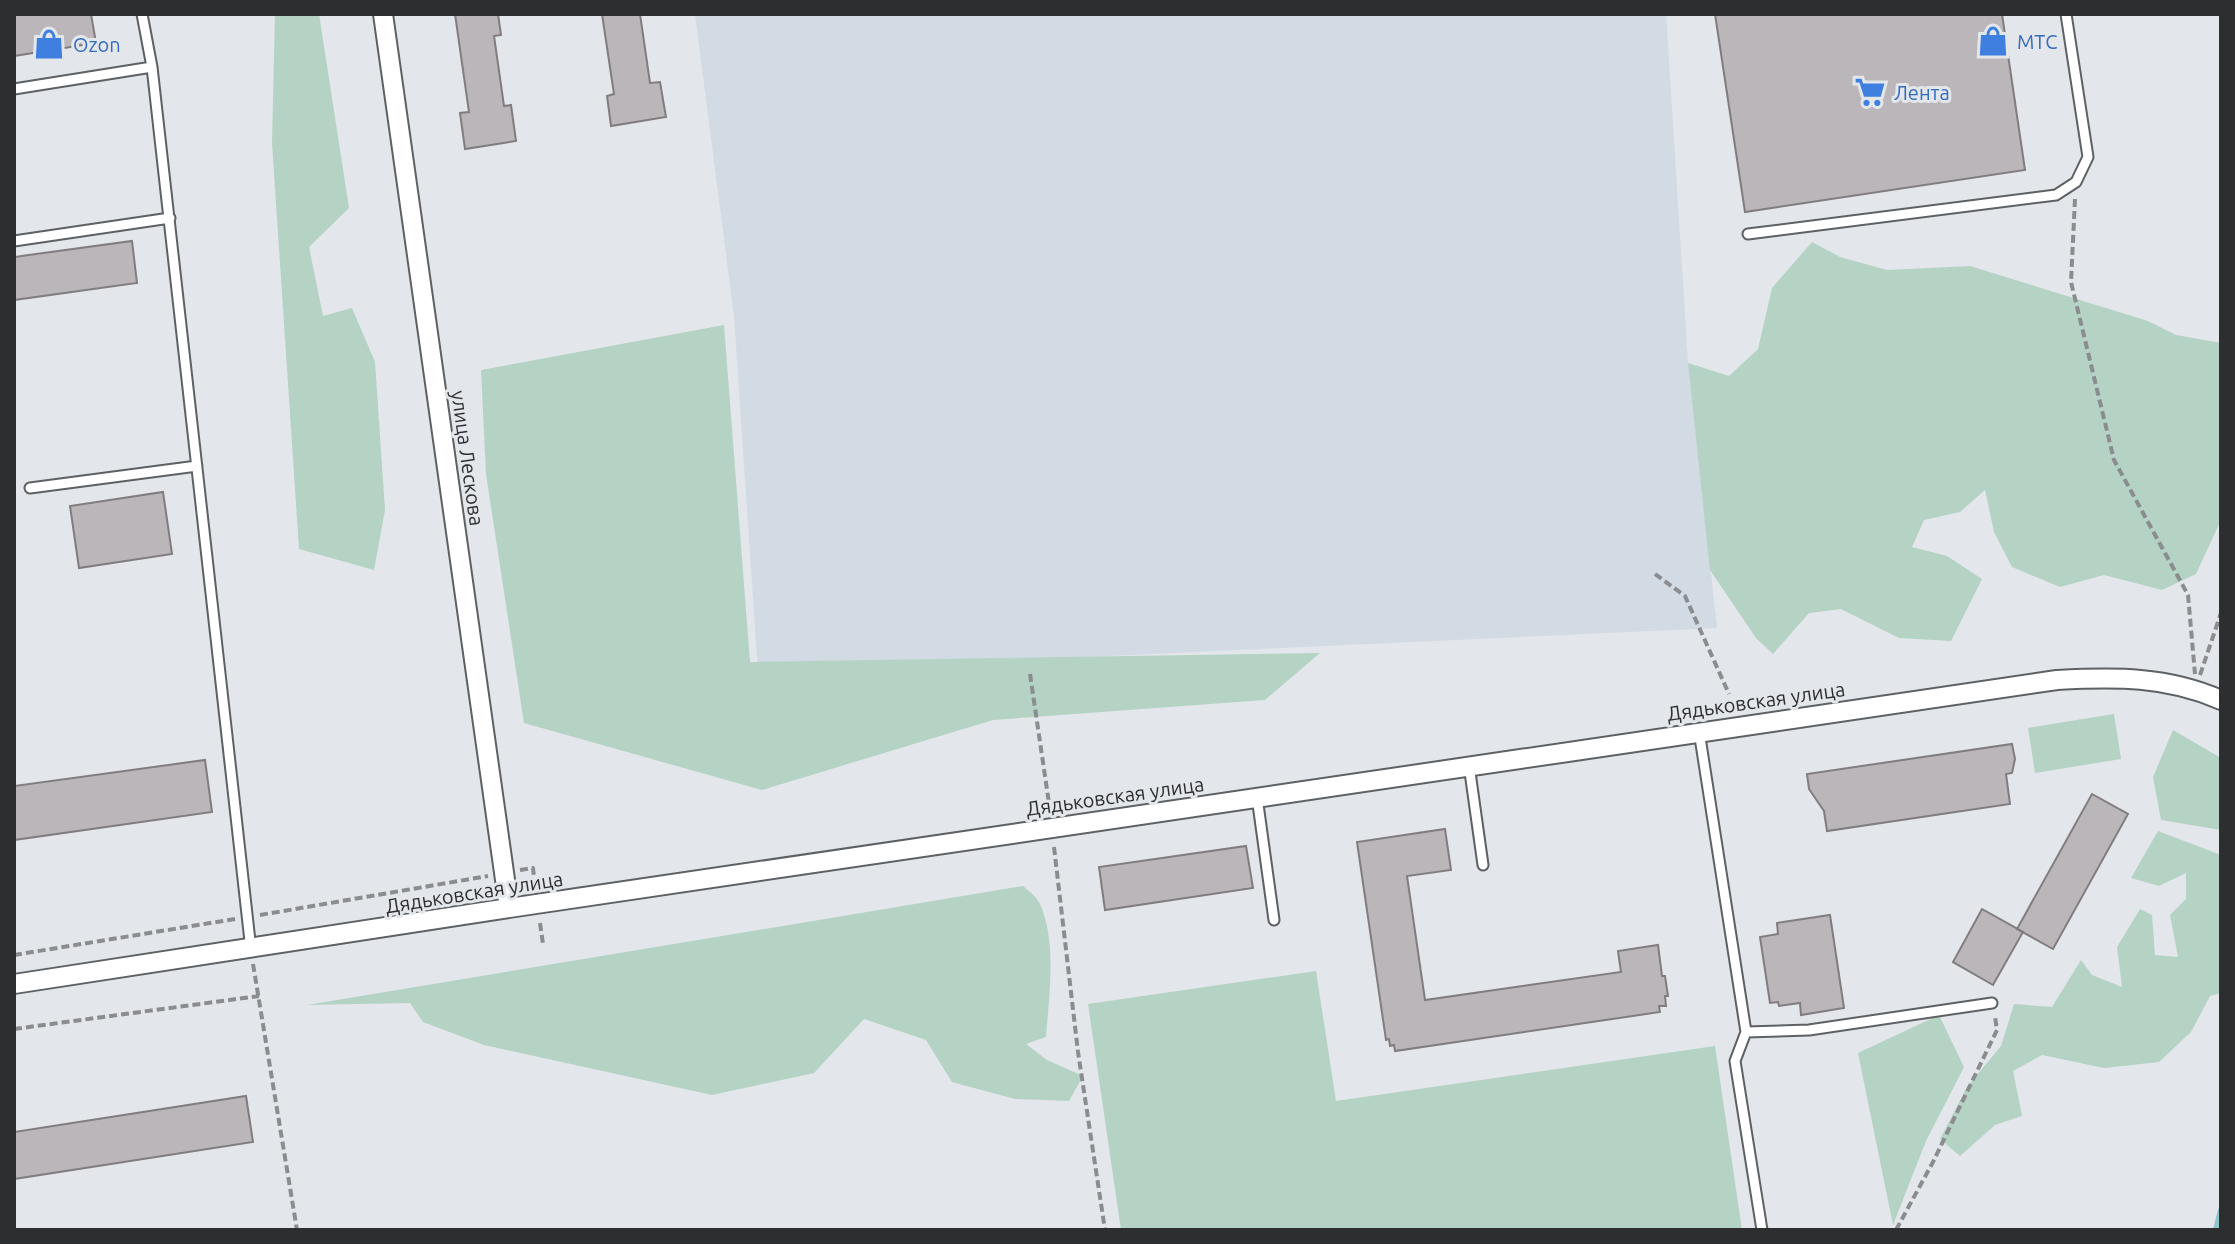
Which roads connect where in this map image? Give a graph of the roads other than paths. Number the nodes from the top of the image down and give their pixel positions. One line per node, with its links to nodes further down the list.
1 (142, 14): 4 (lane)
2 (383, 14): 16 (street, улица Лескова)
3 (2066, 14): 7 (lane)
4 (152, 67): 5 (lane); 6 (lane)
5 (14, 89)
6 (170, 218): 8 (lane); 9 (lane)
7 (1748, 234)
8 (14, 241)
9 (197, 466): 10 (lane); 18 (lane)
10 (30, 488)
11 (2221, 700): 12 (street, Дядьковская улица)
12 (1699, 731): 13 (street, Дядьковская улица); 21 (lane)
13 (1469, 765): 14 (street, Дядьковская улица); 15 (lane)
14 (1257, 797): 16 (street, Дядьковская улица); 17 (lane)
15 (1483, 865)
16 (509, 908): 18 (street, Дядьковская улица)
17 (1274, 920)
18 (251, 950): 19 (street, Дядьковская улица)
19 (14, 984)
20 (1992, 1003): 21 (lane)
21 (1746, 1032): 22 (lane)
22 (1762, 1230)

